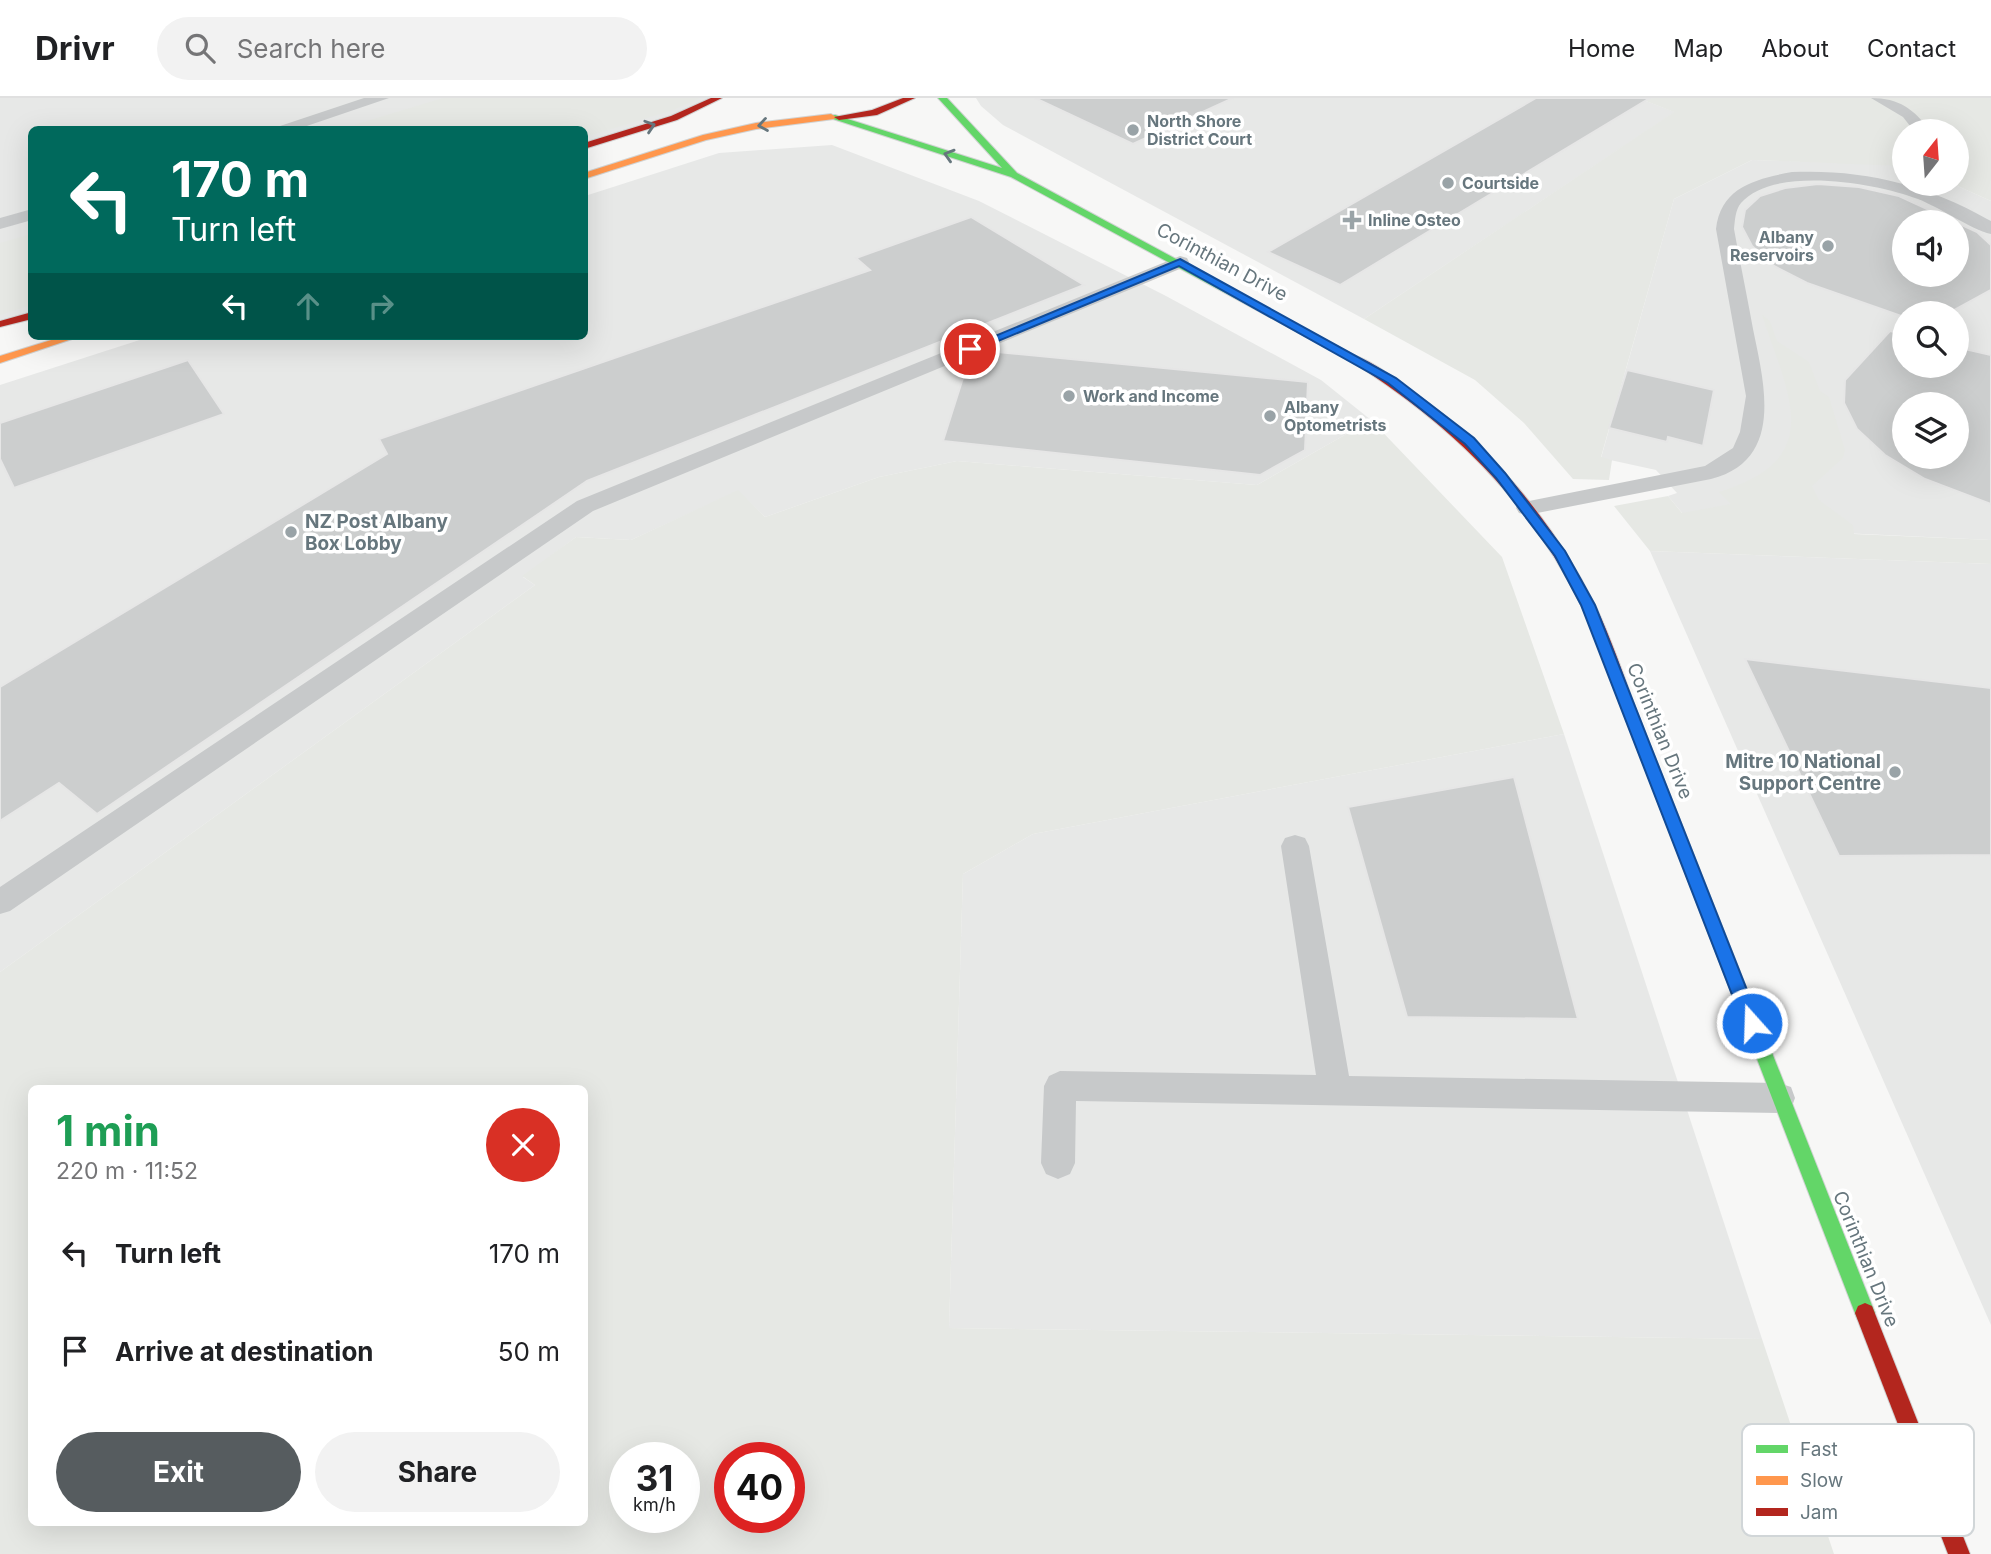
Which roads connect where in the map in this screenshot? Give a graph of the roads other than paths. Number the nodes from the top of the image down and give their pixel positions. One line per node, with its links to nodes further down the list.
1 (380, 98): 9 (lane)
2 (718, 98): 10 (street, one-way to 2)
3 (911, 98): 7 (street)
4 (942, 98): 12 (street, Corinthian Drive)
5 (1879, 98): 8 (lane)
6 (776, 104): 7 (street)
7 (831, 117): 11 (street, one-way to 11); 12 (street, Corinthian Drive, one-way to 7)
8 (1913, 119)
9 (289, 126)
10 (588, 145)
11 (588, 175)
12 (1014, 175): 18 (street, Corinthian Drive)
13 (1892, 184): 23 (lane)
14 (1928, 196): 17 (lane)
15 (28, 215): 16 (lane)
16 (0, 224)
17 (1991, 229)
18 (1180, 262): 23 (street, Corinthian Drive); 25 (lane)
19 (28, 315): 20 (street)
20 (0, 324)
21 (62, 340): 22 (street)
22 (0, 359)
23 (1527, 509): 27 (street, Corinthian Drive)
24 (1295, 846): 26 (lane)
25 (0, 902)
26 (1335, 1091): 27 (lane); 28 (lane)
27 (1779, 1098): 29 (street, Corinthian Drive)
28 (1058, 1163)
29 (1908, 1424)
30 (1952, 1536): 31 (street, Corinthian Drive)
31 (1959, 1554)

